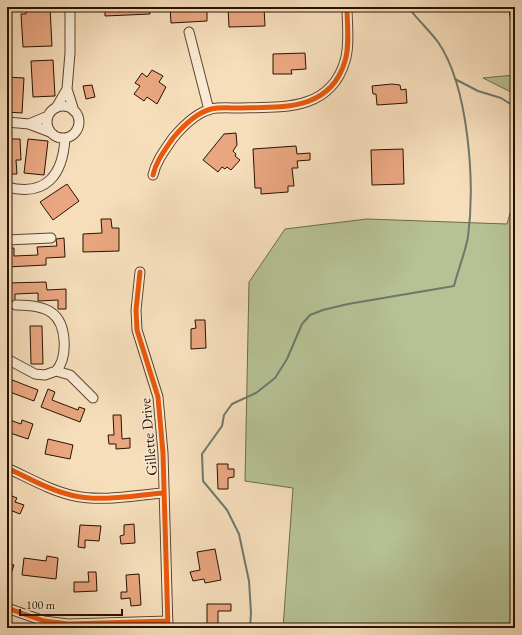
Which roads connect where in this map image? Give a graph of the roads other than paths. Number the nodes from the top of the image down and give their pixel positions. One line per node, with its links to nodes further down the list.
1 (70, 7): 4 (street)
2 (347, 7): 6 (street)
3 (189, 32): 6 (street)
4 (68, 88): 5 (street); 7 (street)
5 (56, 108): 7 (street); 8 (street)
6 (209, 110): 13 (street)
7 (74, 111): 12 (street)
8 (48, 116): 10 (street); 11 (street)
9 (7, 122): 10 (street)
10 (29, 124): 11 (street)
11 (50, 132): 12 (street)
12 (65, 138): 14 (street)
13 (153, 175)
14 (7, 187)
15 (51, 238): 16 (street)
16 (7, 240)
17 (140, 272): 23 (street, Gillette Drive)
18 (16, 305): 20 (street)
19 (7, 359): 20 (street)
20 (56, 371): 21 (street)
21 (93, 398)
22 (7, 468): 23 (street)
23 (164, 493): 26 (street, Gillette Drive)
24 (7, 608): 25 (street)
25 (43, 624): 26 (street)
26 (168, 624)

